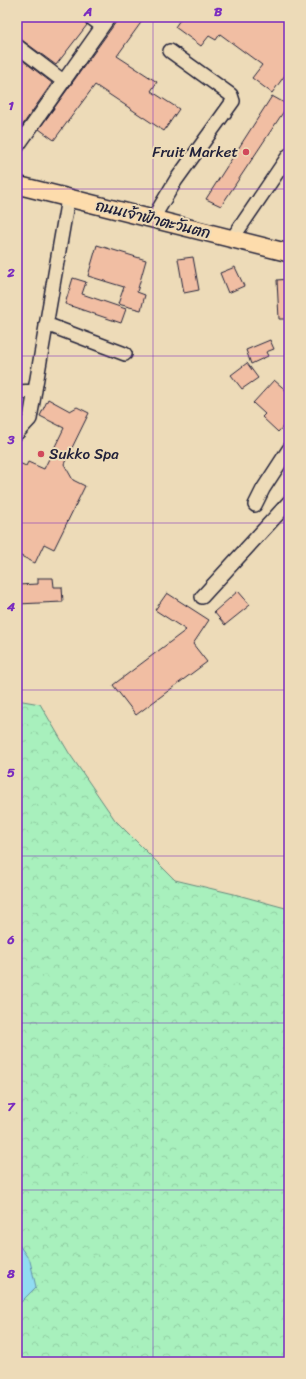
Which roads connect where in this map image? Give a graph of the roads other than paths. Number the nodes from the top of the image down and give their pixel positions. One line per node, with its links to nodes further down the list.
1 (90, 17): 2 (street)
2 (106, 22): 5 (street)
3 (17, 46): 5 (street)
4 (170, 51): 11 (street)
5 (63, 81): 6 (street)
6 (19, 139)
7 (289, 155): 12 (street)
8 (17, 176): 11 (main road, ถนนเจ้าฟ้าตะวันตก)
9 (17, 185): 10 (main road, ถนนเจ้าฟ้าตะวันตก)
10 (68, 198): 11 (main road, ถนนเจ้าฟ้าตะวันตก); 15 (street)
11 (156, 215): 12 (main road, ถนนเจ้าฟ้าตะวันตก)
12 (234, 234): 13 (main road, ถนนเจ้าฟ้าตะวันตก); 14 (main road, ถนนเจ้าฟ้าตะวันตก)
13 (289, 241)
14 (289, 253)
15 (46, 324): 16 (street); 18 (street)
16 (125, 354)
17 (17, 392): 18 (street)
18 (35, 392): 19 (street)
19 (17, 433)
20 (289, 448): 22 (street)
21 (289, 502): 23 (street)
22 (255, 506)
23 (202, 597)

